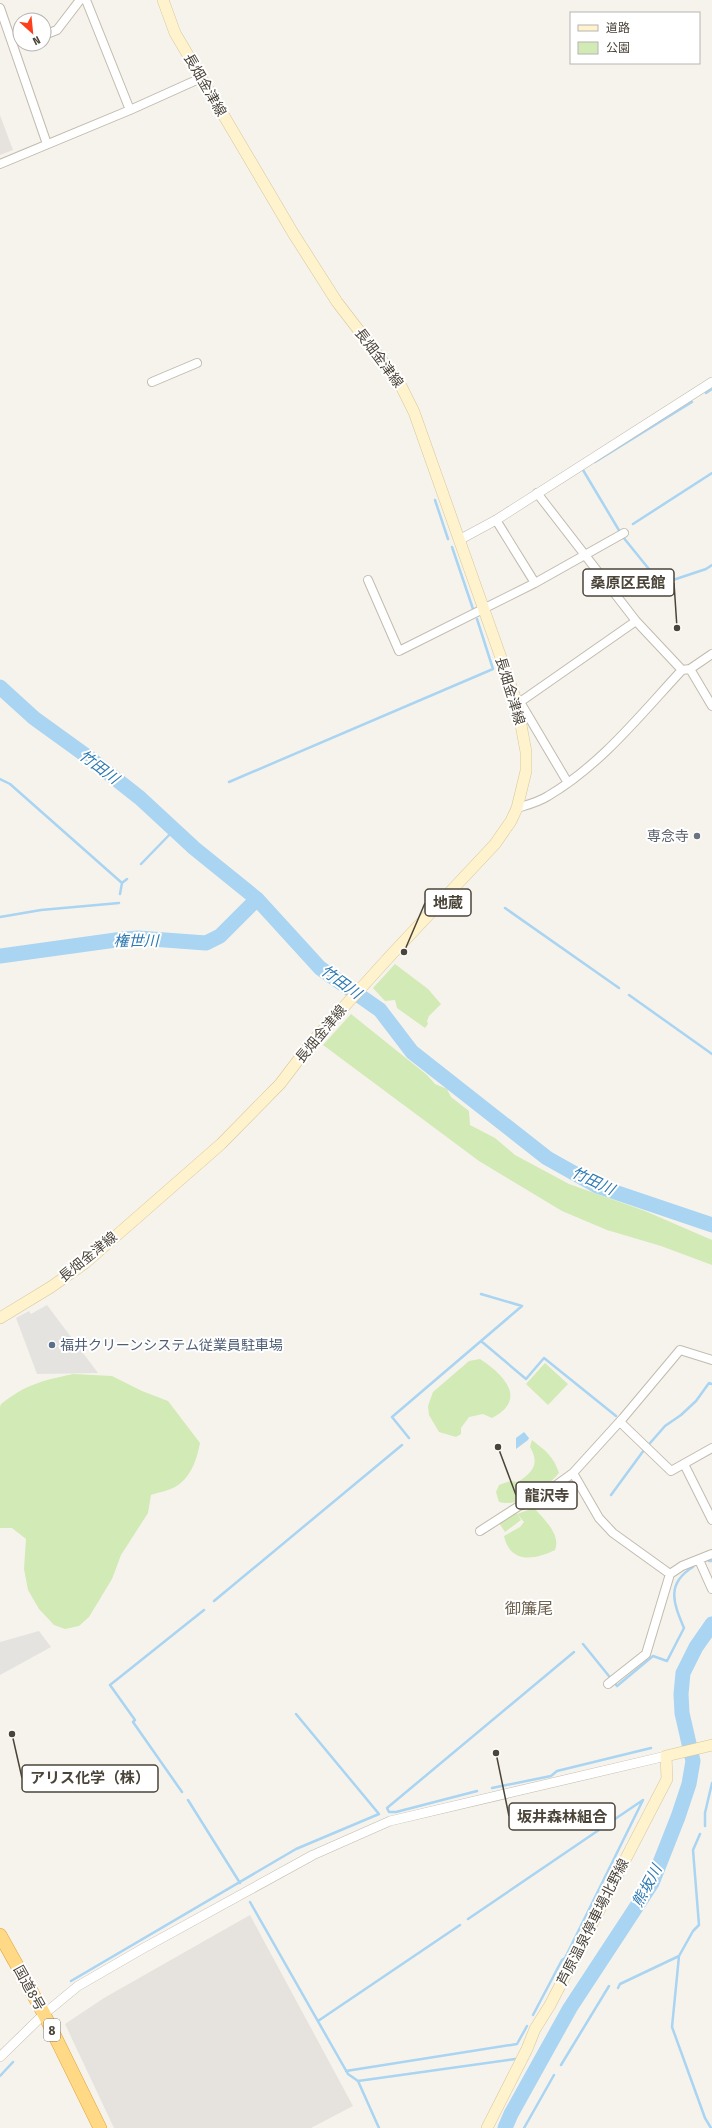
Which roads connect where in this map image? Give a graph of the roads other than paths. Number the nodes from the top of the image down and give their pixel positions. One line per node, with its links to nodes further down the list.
1 (80, 0): 5 (street)
2 (86, 0): 9 (street)
3 (163, 0): 8 (main road, 長畑金津線)
4 (0, 8): 6 (street)
5 (52, 32)
6 (12, 33)
7 (19, 52): 10 (street)
8 (201, 78): 9 (street); 18 (main road, 長畑金津線)
9 (130, 110): 10 (street)
10 (47, 144): 11 (street)
11 (0, 164)
12 (197, 363): 13 (street)
13 (152, 382)
14 (712, 382): 15 (street)
15 (537, 494): 16 (street); 19 (street)
16 (496, 520): 18 (street); 21 (street)
17 (624, 533): 19 (street)
18 (459, 540): 22 (main road, 長畑金津線)
19 (585, 556): 21 (street); 23 (street)
20 (368, 580): 22 (street)
21 (535, 583): 22 (street)
22 (483, 610): 26 (main road, 長畑金津線)
23 (636, 621): 25 (street); 26 (street)
24 (712, 654): 25 (street)
25 (686, 670): 27 (street); 28 (street)
26 (519, 702): 28 (street); 29 (main road, 長畑金津線)
27 (712, 706)
28 (568, 783): 29 (street)
29 (517, 808): 30 (main road, 長畑金津線)
30 (0, 1318)
31 (712, 1360): 32 (street)
32 (620, 1422): 34 (street); 35 (street)
33 (712, 1448): 34 (street)
34 (684, 1464): 36 (street)
35 (573, 1473): 37 (street); 40 (street)
36 (712, 1520)
37 (480, 1531)
38 (712, 1554): 39 (street)
39 (699, 1560): 40 (street); 41 (street)
40 (670, 1574): 42 (street)
41 (712, 1589)
42 (608, 1684)
43 (711, 1745): 44 (main road)
44 (666, 1756): 46 (street); 49 (main road, 芦原温泉停車場北野線)
45 (0, 1935): 46 (highway, 国道8号 / 8)
46 (44, 2014): 47 (street); 48 (highway, 国道8号 / 8)
47 (0, 2057)
48 (100, 2128)
49 (487, 2128)

